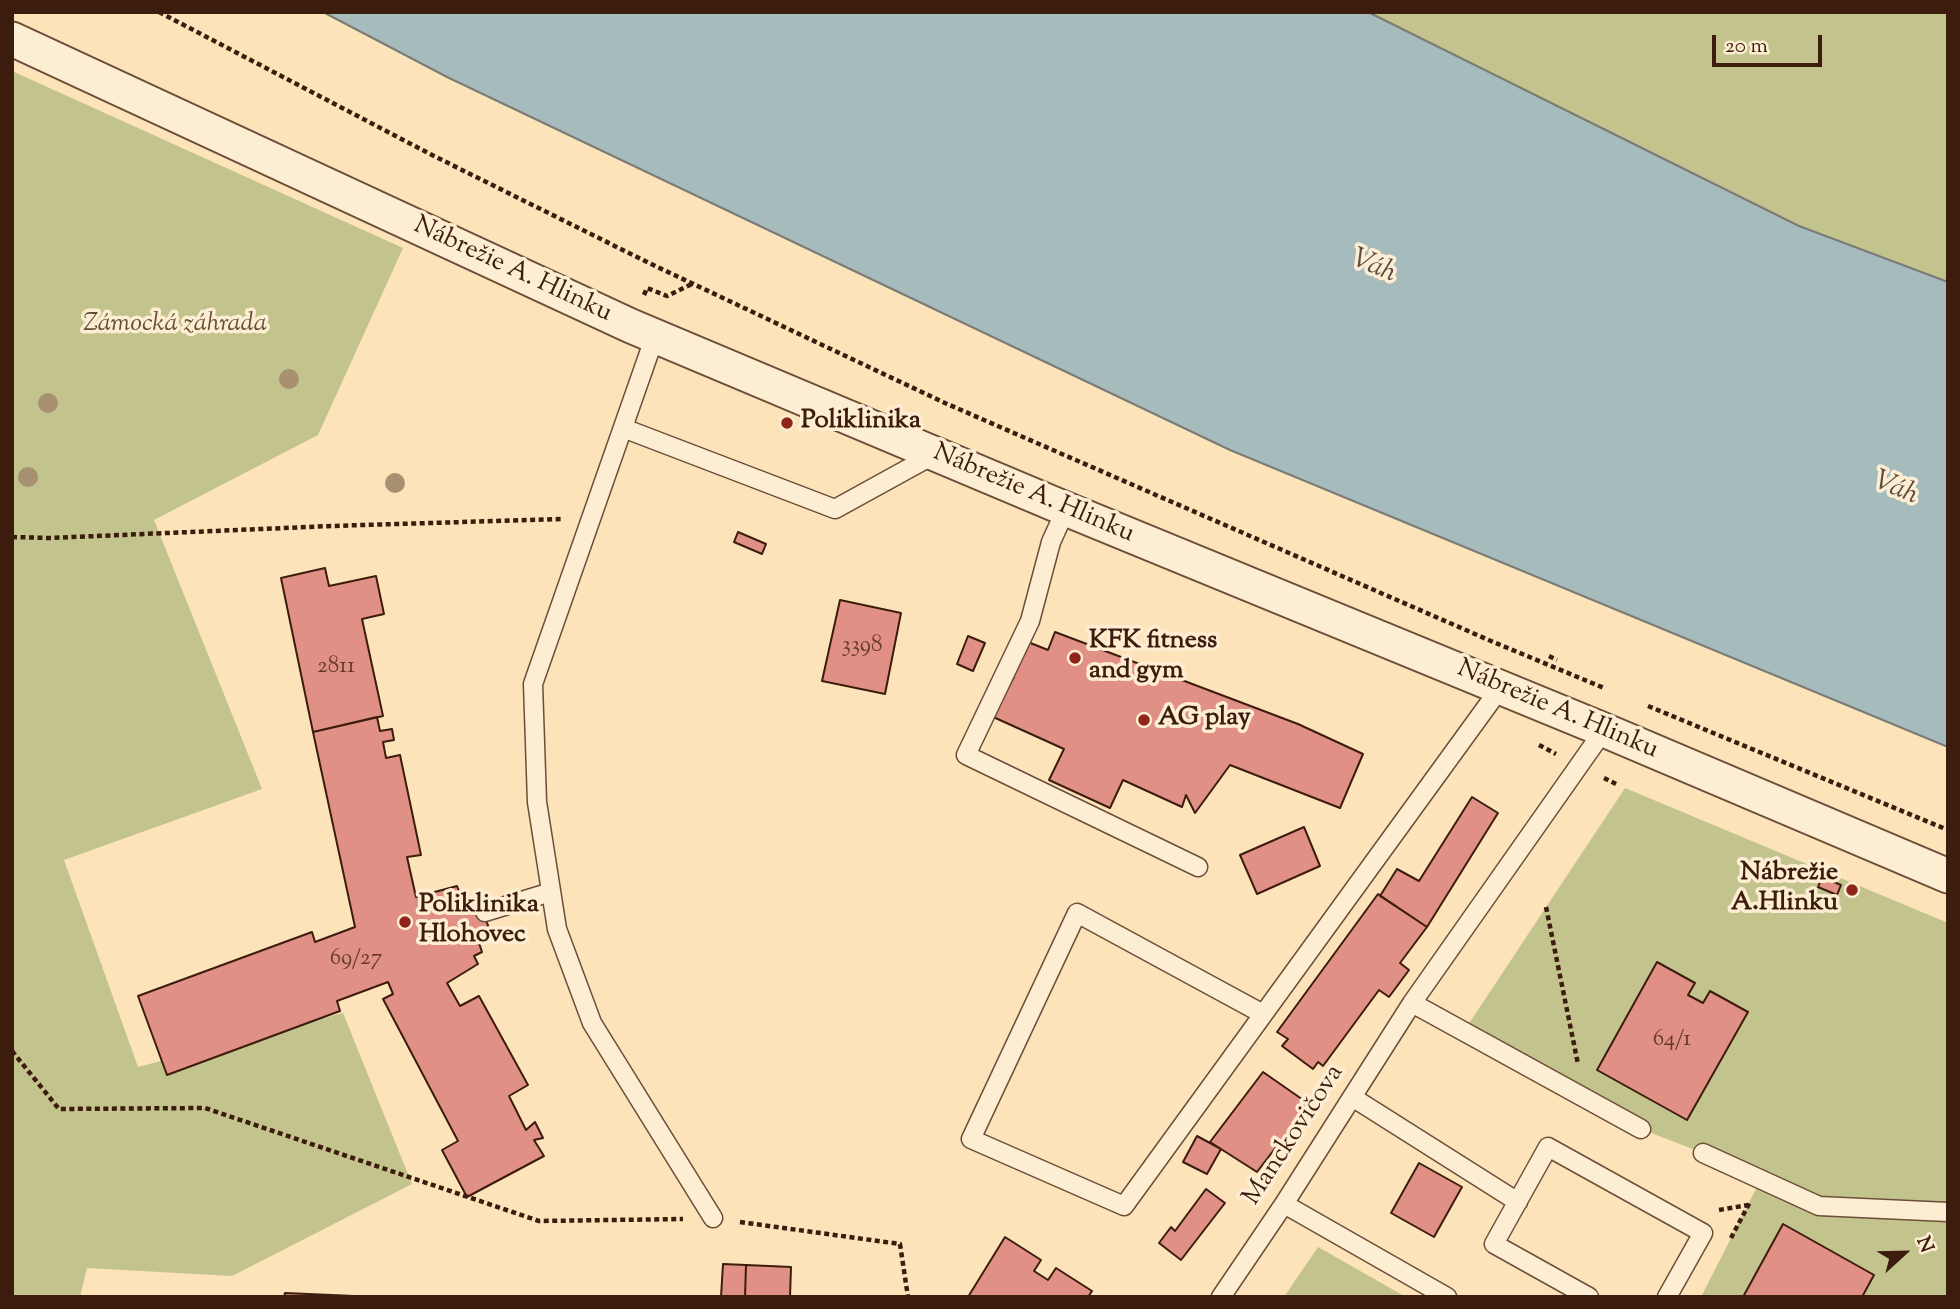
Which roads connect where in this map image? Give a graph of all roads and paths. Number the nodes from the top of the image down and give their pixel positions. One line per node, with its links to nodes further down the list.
1 (159, 12): 3 (path)
2 (12, 39): 5 (street, Nábrežie A. Hlinku)
3 (693, 284): 4 (path); 12 (path)
4 (641, 303)
5 (654, 336): 6 (lane); 7 (street, Nábrežie A. Hlinku)
6 (622, 428): 7 (lane); 9 (lane)
7 (936, 454): 8 (street, Nábrežie A. Hlinku)
8 (1066, 509): 13 (street, Nábrežie A. Hlinku); 18 (lane)
9 (591, 518): 10 (path); 20 (lane)
10 (12, 537)
11 (1553, 658): 12 (path)
12 (1550, 666): 14 (path)
13 (1501, 687): 16 (street, Nábrežie A. Hlinku); 24 (lane)
14 (1614, 692)
15 (1640, 703): 17 (path)
16 (1604, 730): 19 (street, Nábrežie A. Hlinku); 23 (lane, Manckovičova)
17 (1948, 830)
18 (1198, 867)
19 (1948, 876)
20 (551, 892): 22 (lane); 33 (lane)
21 (1546, 907): 26 (path)
22 (485, 912)
23 (1412, 1003): 26 (lane); 27 (lane, Manckovičova)
24 (1263, 1014): 24 (lane)
25 (12, 1051): 33 (path)
26 (1574, 1092): 28 (lane)
27 (1352, 1097): 30 (lane); 31 (lane, Manckovičova)
28 (1641, 1129)
29 (1703, 1153): 32 (lane)
30 (1518, 1202): 37 (lane); 38 (lane)
31 (1284, 1204): 35 (lane, Manckovičova); 36 (lane)
32 (1948, 1212)
33 (713, 1218): 34 (path)
34 (908, 1297)
35 (1221, 1297)
36 (1447, 1297)
37 (1589, 1297)
38 (1667, 1297)

